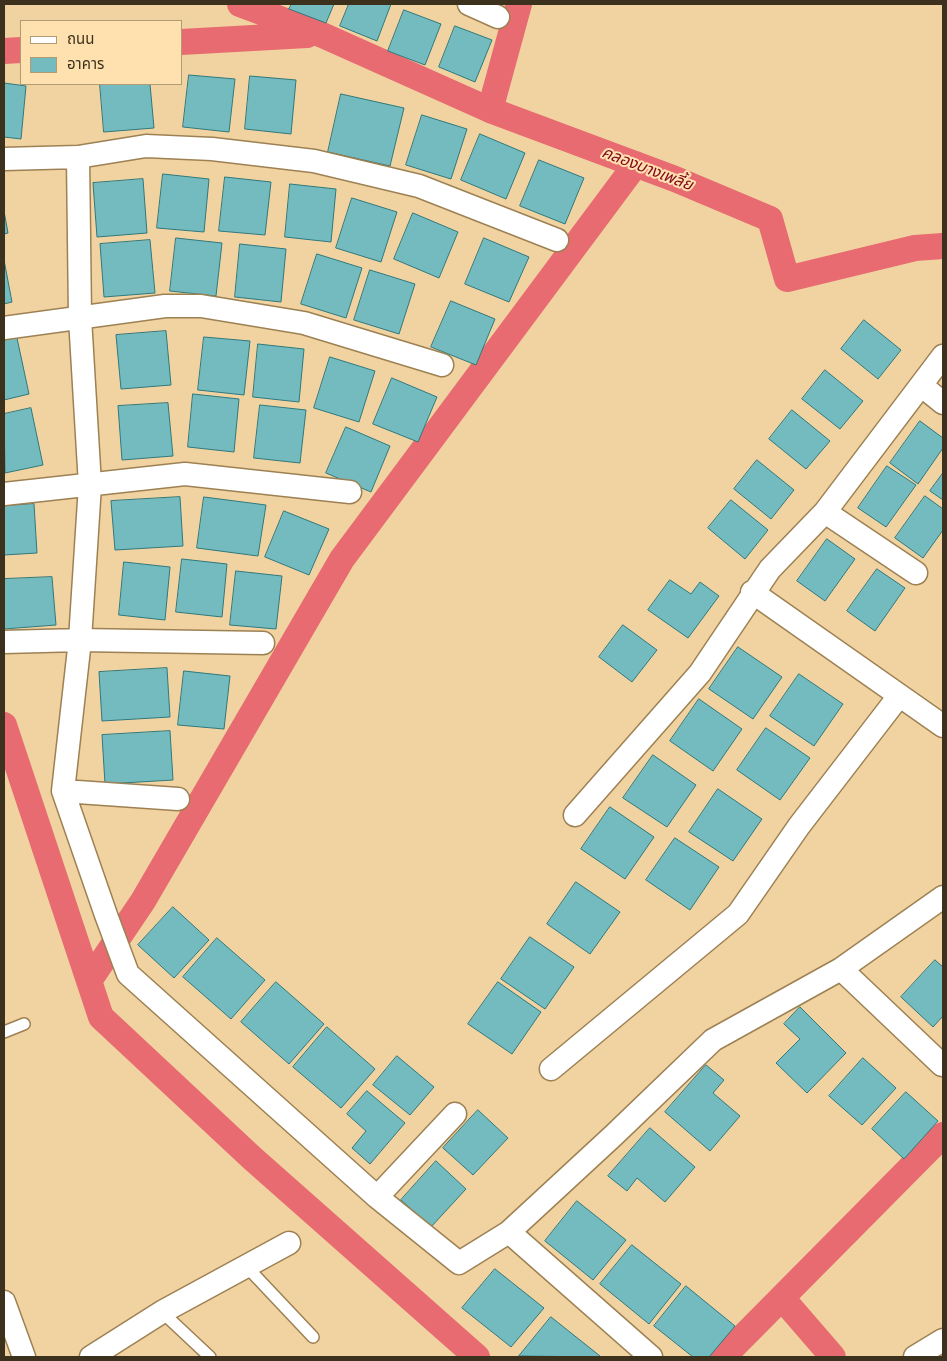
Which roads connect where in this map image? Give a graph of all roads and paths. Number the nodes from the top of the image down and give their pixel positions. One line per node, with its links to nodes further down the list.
1 (469, 4): 2 (street)
2 (498, 17)
3 (78, 157): 4 (street); 5 (street); 6 (street)
4 (4, 159)
5 (557, 240)
6 (80, 318): 7 (street); 9 (street); 12 (street)
7 (4, 328)
8 (943, 356): 10 (street)
9 (442, 365)
10 (922, 386): 11 (street); 15 (street)
11 (943, 403)
12 (90, 485): 13 (street); 14 (street); 18 (street)
13 (350, 492)
14 (4, 494)
15 (825, 512): 16 (street); 17 (street)
16 (916, 574)
17 (752, 592): 21 (street); 25 (street)
18 (80, 640): 19 (street); 20 (street); 23 (street)
19 (4, 642)
20 (263, 643)
21 (899, 696): 22 (street); 31 (street)
22 (943, 726)
23 (63, 790): 24 (street); 33 (street)
24 (178, 798)
25 (575, 815)
26 (943, 897): 27 (street)
27 (841, 969): 30 (street); 34 (street)
28 (24, 1024): 29 (lane)
29 (4, 1032)
30 (942, 1065)
31 (551, 1069)
32 (454, 1114): 33 (street)
33 (377, 1198): 34 (street)
34 (509, 1232): 44 (street)
35 (289, 1243): 36 (street)
36 (246, 1266): 38 (street); 39 (lane)
37 (4, 1302): 41 (street)
38 (162, 1312): 42 (street); 43 (lane)
39 (313, 1337)
40 (943, 1340): 45 (street)
41 (24, 1357)
42 (91, 1357)
43 (210, 1357)
44 (651, 1357)
45 (915, 1357)

